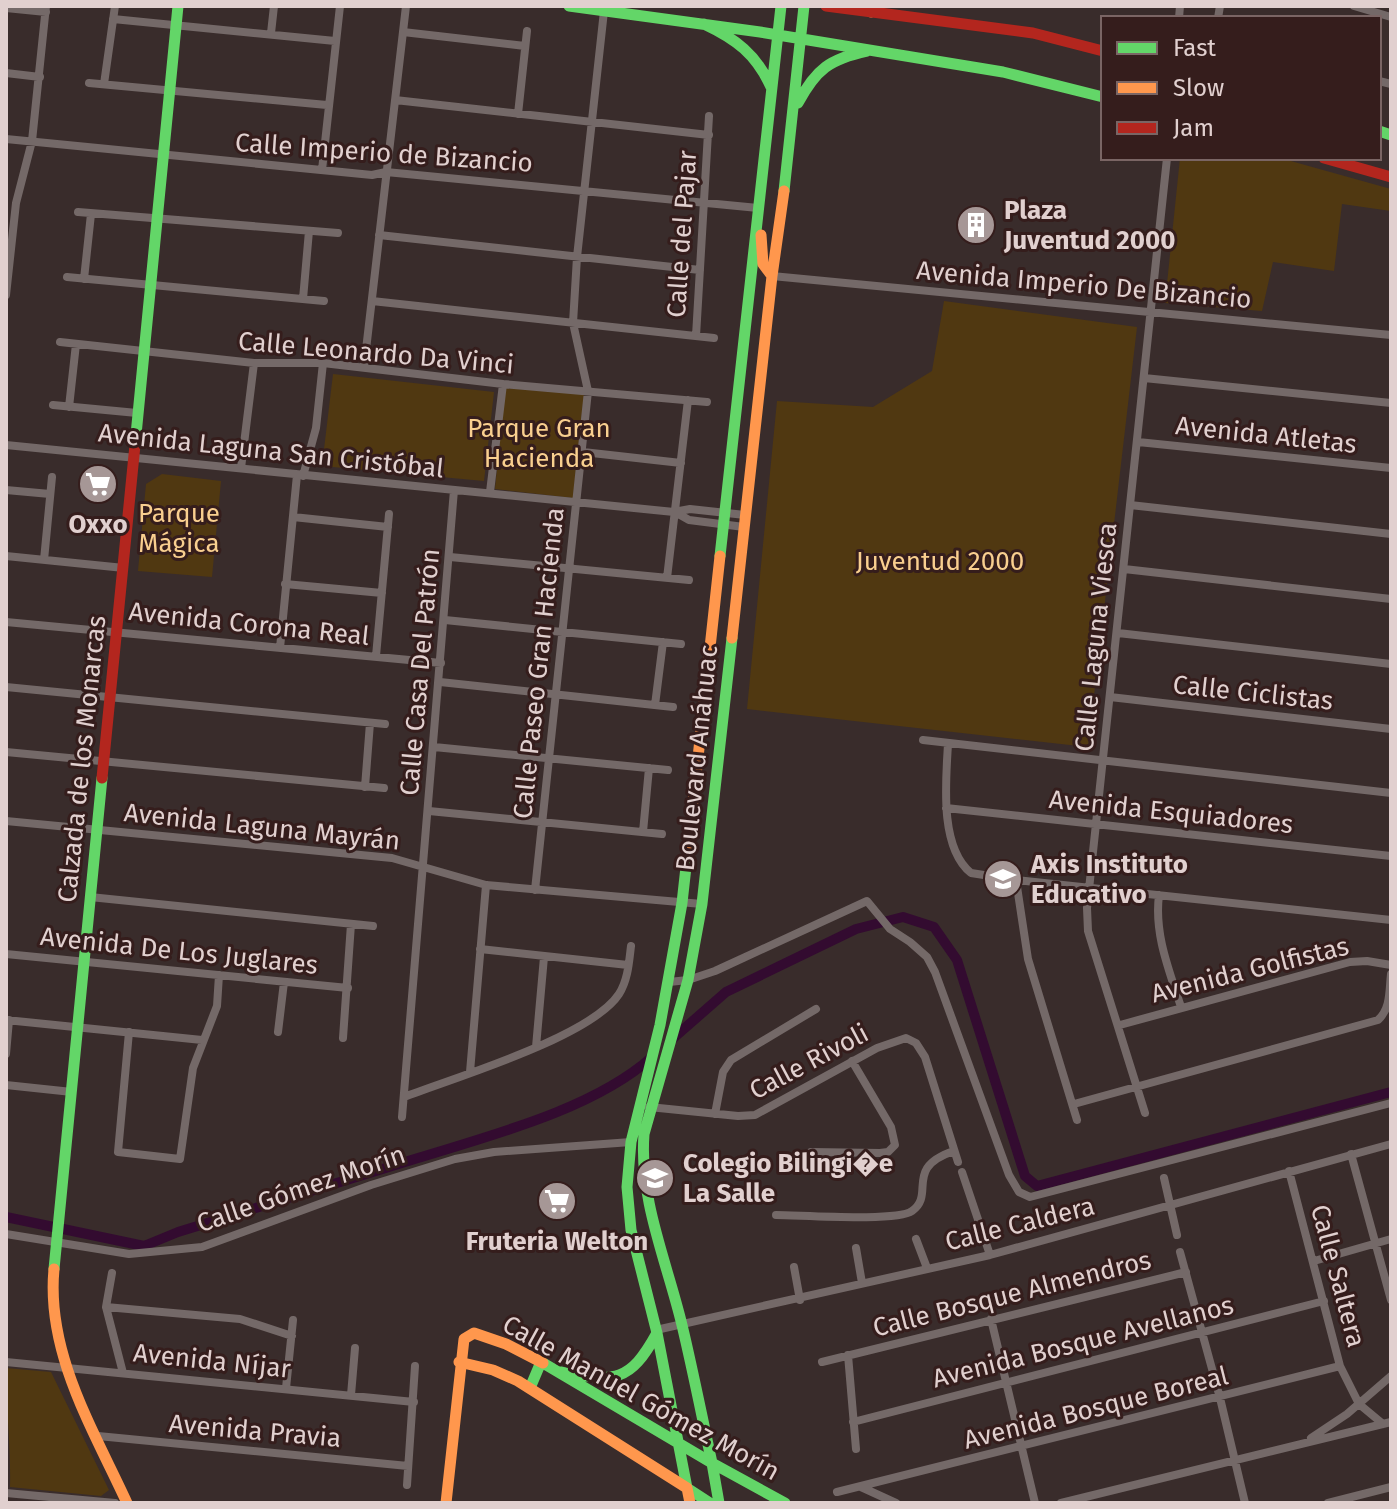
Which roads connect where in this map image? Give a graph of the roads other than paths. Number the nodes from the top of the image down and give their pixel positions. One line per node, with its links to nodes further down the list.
1 (115, 6): 17 (street)
2 (178, 6): 19 (main road, Calzada de los Monarcas)
3 (274, 6): 22 (street)
4 (340, 6): 25 (street)
5 (406, 6): 21 (street)
6 (569, 6): 15 (main road)
7 (781, 6): 23 (main road, Boulevard Anáhuac)
8 (804, 6): 24 (main road, Boulevard Anáhuac)
9 (826, 6): 14 (main road)
10 (1354, 6): 12 (street)
11 (6, 8): 13 (street)
12 (1364, 8): 16 (street)
13 (46, 9): 30 (street)
14 (867, 9): 27 (main road)
15 (604, 11): 18 (main road); 43 (street, Calle Paseo Gran Hacienda)
16 (1391, 17)
17 (113, 19): 19 (street); 33 (street)
18 (704, 24): 23 (main road); 36 (main road)
19 (176, 25): 22 (street); 35 (main road, Calzada de los Monarcas)
20 (527, 31): 26 (street)
21 (403, 32): 26 (street); 38 (street)
22 (271, 33): 25 (street)
23 (777, 35): 24 (main road); 36 (main road, Boulevard Anáhuac)
24 (801, 39): 28 (main road); 40 (main road, Boulevard Anáhuac)
25 (335, 41): 39 (street)
26 (525, 46): 41 (street)
27 (1101, 50)
28 (867, 51): 31 (main road); 40 (main road)
29 (6, 73): 30 (street)
30 (40, 77): 46 (street)
31 (1030, 78): 34 (main road); 37 (main road)
32 (89, 83): 33 (street)
33 (104, 84): 35 (street)
34 (1101, 89)
35 (169, 91): 39 (street); 47 (main road, Calzada de los Monarcas)
36 (772, 91): 56 (main road, Boulevard Anáhuac)
37 (1101, 96)
38 (395, 100): 41 (street); 51 (street)
39 (327, 105): 50 (street)
40 (795, 109): 65 (main road, Boulevard Anáhuac)
41 (518, 114): 43 (street)
42 (709, 116): 44 (street, Calle del Pajar)
43 (592, 122): 44 (street); 53 (street, Calle Paseo Gran Hacienda)
44 (709, 135): 55 (street, Calle del Pajar)
45 (6, 139): 46 (street, Calle Imperio de Bizancio)
46 (32, 141): 47 (street, Calle Imperio de Bizancio); 54 (street)
47 (164, 155): 50 (street, Calle Imperio de Bizancio); 59 (main road, Calzada de los Monarcas)
48 (1167, 160): 73 (street, Calle Laguna Viesca)
49 (1331, 160): 52 (main road)
50 (322, 170): 51 (street, Calle Imperio de Bizancio)
51 (386, 172): 53 (street, Calle Imperio de Bizancio); 62 (street)
52 (1391, 177)
53 (584, 190): 55 (street, Calle Imperio de Bizancio); 63 (street, Calle Paseo Gran Hacienda)
54 (11, 202): 69 (street)
55 (705, 202): 56 (street, Calle Imperio de Bizancio); 64 (street, Calle del Pajar)
56 (758, 208): 65 (main road); 111 (main road, Boulevard Anáhuac)
57 (78, 212): 58 (street)
58 (91, 214): 59 (street); 67 (street)
59 (156, 220): 60 (street); 68 (main road, Calzada de los Monarcas)
60 (309, 231): 61 (street); 70 (street)
61 (338, 233)
62 (379, 235): 63 (street); 72 (street)
63 (577, 257): 64 (street); 74 (street, Calle Paseo Gran Hacienda)
64 (700, 270): 76 (street, Calle del Pajar)
65 (772, 276): 73 (street, Avenida Imperio De Bizancio); 112 (main road, Boulevard Anáhuac)
66 (67, 277): 67 (street)
67 (84, 279): 68 (street)
68 (150, 284): 70 (street); 80 (main road, Calzada de los Monarcas)
69 (6, 295)
70 (303, 299): 71 (street)
71 (324, 301)
72 (372, 301): 74 (street); 83 (street)
73 (1152, 311): 75 (street, Avenida Imperio De Bizancio); 84 (street, Calle Laguna Viesca)
74 (573, 323): 76 (street); 86 (street, Calle Paseo Gran Hacienda)
75 (1391, 335)
76 (696, 336): 77 (street)
77 (714, 338)
78 (60, 342): 79 (street, Calle Leonardo Da Vinci)
79 (76, 344): 80 (street, Calle Leonardo Da Vinci); 91 (street)
80 (143, 351): 81 (street, Calle Leonardo Da Vinci); 92 (main road, Calzada de los Monarcas)
81 (254, 363): 82 (street, Calle Leonardo Da Vinci); 98 (street)
82 (323, 363): 83 (street, Calle Leonardo Da Vinci); 100 (street)
83 (364, 367): 85 (street, Calle Leonardo Da Vinci)
84 (1144, 378): 89 (street); 93 (street, Calle Laguna Viesca)
85 (503, 384): 86 (street, Calle Leonardo Da Vinci); 104 (street)
86 (588, 391): 87 (street, Calle Leonardo Da Vinci); 95 (street, Calle Paseo Gran Hacienda)
87 (688, 400): 88 (street, Calle Leonardo Da Vinci); 97 (street)
88 (707, 402)
89 (1391, 403)
90 (53, 405): 91 (street)
91 (69, 407): 92 (street)
92 (137, 413): 96 (main road, Calzada de los Monarcas)
93 (1138, 442): 99 (street, Avenida Atletas); 107 (street, Calle Laguna Viesca)
94 (6, 445): 96 (street, Avenida Laguna San Cristóbal)
95 (583, 452): 97 (street); 106 (street, Calle Paseo Gran Hacienda)
96 (133, 456): 98 (street, Avenida Laguna San Cristóbal); 118 (main road, Calzada de los Monarcas)
97 (681, 463): 108 (street)
98 (241, 468): 100 (street, Avenida Laguna San Cristóbal)
99 (1391, 468)
100 (300, 475): 103 (street, Avenida Laguna San Cristóbal); 110 (street)
101 (52, 477): 105 (street)
102 (6, 490): 105 (street)
103 (454, 490): 104 (street, Avenida Laguna San Cristóbal); 116 (street, Calle Casa Del Patrón)
104 (490, 492): 106 (street, Avenida Laguna San Cristóbal)
105 (50, 494): 117 (street)
106 (576, 502): 108 (street, Avenida Laguna San Cristóbal); 119 (street, Calle Paseo Gran Hacienda)
107 (1130, 505): 114 (street); 120 (street, Calle Laguna Viesca)
108 (674, 512): 111 (street, Avenida Laguna San Cristóbal); 121 (street)
109 (389, 514): 113 (street)
110 (293, 517): 113 (street); 123 (street)
111 (722, 519): 112 (street, Avenida Laguna San Cristóbal); 175 (main road, Boulevard Anáhuac)
112 (745, 521): 176 (main road, Boulevard Anáhuac)
113 (388, 527): 124 (street)
114 (1391, 534)
115 (6, 556): 117 (street)
116 (450, 557): 119 (street); 126 (street, Calle Casa Del Patrón)
117 (44, 560): 118 (street)
118 (124, 568): 128 (main road, Calzada de los Monarcas)
119 (569, 568): 121 (street); 129 (street, Calle Paseo Gran Hacienda)
120 (1124, 569): 125 (street); 130 (street, Calle Laguna Viesca)
121 (667, 578): 122 (street)
122 (689, 580)
123 (285, 584): 124 (street); 133 (street)
124 (382, 593): 134 (street)
125 (1391, 599)
126 (445, 620): 129 (street); 135 (street, Calle Casa Del Patrón)
127 (6, 622): 128 (street, Avenida Corona Real)
128 (118, 631): 133 (street, Avenida Corona Real); 140 (main road, Calzada de los Monarcas)
129 (563, 632): 131 (street); 139 (street, Calle Paseo Gran Hacienda)
130 (1118, 633): 136 (street); 141 (street, Calle Laguna Viesca)
131 (663, 642): 132 (street); 142 (street)
132 (681, 644)
133 (280, 648): 134 (street, Avenida Corona Real)
134 (376, 656): 135 (street, Avenida Corona Real)
135 (441, 663): 137 (street, Calle Casa Del Patrón)
136 (1391, 664)
137 (440, 682): 139 (street); 149 (street, Calle Casa Del Patrón)
138 (6, 687): 140 (street)
139 (556, 695): 142 (street); 151 (street, Calle Paseo Gran Hacienda)
140 (110, 697): 144 (street); 153 (main road, Calzada de los Monarcas)
141 (1110, 697): 146 (street, Calle Ciclistas); 152 (street, Calle Laguna Viesca)
142 (655, 705): 143 (street)
143 (673, 707)
144 (370, 723): 145 (street); 156 (street)
145 (385, 724)
146 (1391, 729)
147 (923, 740): 148 (street)
148 (948, 744): 152 (street); 159 (street)
149 (434, 747): 151 (street); 160 (street, Calle Casa Del Patrón)
150 (6, 752): 153 (street)
151 (549, 759): 154 (street); 162 (street, Calle Paseo Gran Hacienda)
152 (1103, 761): 158 (street); 163 (street, Calle Laguna Viesca)
153 (103, 762): 156 (street); 164 (main road, Calzada de los Monarcas)
154 (649, 768): 155 (street); 165 (street)
155 (668, 770)
156 (365, 787): 157 (street)
157 (384, 788)
158 (1391, 793)
159 (946, 808): 163 (street, Avenida Esquiadores); 169 (street)
160 (429, 811): 162 (street); 168 (street, Calle Casa Del Patrón)
161 (6, 821): 164 (street, Avenida Laguna Mayrán)
162 (541, 822): 165 (street); 172 (street, Calle Paseo Gran Hacienda)
163 (1095, 823): 167 (street, Avenida Esquiadores); 171 (street, Calle Laguna Viesca)
164 (97, 830): 168 (street, Avenida Laguna Mayrán); 174 (main road, Calzada de los Monarcas)
165 (643, 832): 166 (street)
166 (662, 834)
167 (1391, 856)
168 (423, 865): 170 (street, Avenida Laguna Mayrán); 209 (street, Calle Casa Del Patrón)
169 (1016, 880): 171 (street); 211 (street)
170 (486, 885): 172 (street, Avenida Laguna Mayrán); 181 (street)
171 (1087, 888): 173 (street); 196 (street, Calle Laguna Viesca)
172 (535, 890): 175 (street, Avenida Laguna Mayrán)
173 (1159, 895): 177 (street); 193 (street)
174 (90, 897): 178 (street); 184 (main road, Calzada de los Monarcas)
175 (682, 903): 176 (street, Avenida Laguna Mayrán); 191 (main road, Boulevard Anáhuac)
176 (702, 904): 189 (main road, Boulevard Anáhuac)
177 (1391, 920)
178 (351, 924): 179 (street); 192 (street)
179 (373, 926)
180 (631, 946): 185 (street)
181 (480, 949): 183 (street); 205 (street)
182 (6, 954): 184 (street, Avenida De Los Juglares)
183 (544, 957): 185 (street); 202 (street)
184 (84, 962): 188 (street, Avenida De Los Juglares); 197 (main road, Calzada de los Monarcas)
185 (628, 965): 202 (street)
186 (1391, 965): 193 (street, Avenida Golfistas)
187 (1391, 974): 207 (street)
188 (219, 975): 190 (street, Avenida De Los Juglares); 201 (street)
189 (688, 980): 191 (street); 210 (street); 212 (main road, Boulevard Anáhuac)
190 (284, 982): 192 (street, Avenida De Los Juglares); 199 (street)
191 (669, 982): 212 (main road, Boulevard Anáhuac)
192 (348, 988): 200 (street)
193 (1181, 1007): 196 (street, Avenida Golfistas)
194 (816, 1009): 214 (street)
195 (8, 1020): 197 (street); 203 (street)
196 (1120, 1025): 207 (street, Calle Laguna Viesca)
197 (77, 1028): 198 (street); 208 (main road, Calzada de los Monarcas)
198 (129, 1032): 201 (street); 201 (street)
199 (278, 1032)
200 (343, 1038)
201 (202, 1040)
202 (536, 1047): 205 (street)
203 (6, 1054)
204 (852, 1061): 214 (street, Calle Rivoli); 219 (street, Calle Rivoli); 220 (street)
205 (470, 1072): 209 (street)
206 (6, 1085): 208 (street)
207 (1137, 1087): 211 (street); 213 (street, Calle Laguna Viesca)
208 (72, 1092): 228 (main road, Calzada de los Monarcas)
209 (404, 1097): 215 (street, Calle Casa Del Patrón)
210 (1391, 1103)
211 (1074, 1104): 216 (street)
212 (645, 1106): 214 (street, Calle Rivoli); 217 (main road, Boulevard Anáhuac); 247 (main road, Boulevard Anáhuac)
213 (1145, 1113)
214 (715, 1114)
215 (402, 1117)
216 (1077, 1120)
217 (631, 1142): 228 (street, Calle Gómez Morín); 248 (main road, Boulevard Anáhuac)
218 (1391, 1144): 221 (street, Calle Caldera)
219 (954, 1151): 225 (street); 234 (street, Calle Rivoli)
220 (811, 1152)
221 (1351, 1154): 222 (street, Calle Caldera); 231 (street)
222 (1289, 1171): 224 (street, Calle Caldera); 235 (street, Calle Saltera)
223 (1164, 1178): 224 (street)
224 (1171, 1206): 227 (street); 234 (street, Calle Caldera)
225 (776, 1215)
226 (6, 1234): 228 (street, Calle Gómez Morín)
227 (1177, 1235)
228 (56, 1239): 259 (main road, Calzada de los Monarcas)
229 (916, 1239): 237 (street)
230 (1391, 1239): 231 (street)
231 (1376, 1244): 235 (street); 242 (street)
232 (856, 1248): 240 (street)
233 (1180, 1252): 238 (street)
234 (990, 1255): 237 (street, Calle Caldera)
235 (1314, 1261): 243 (street, Calle Saltera)
236 (794, 1267): 241 (street)
237 (927, 1268): 240 (street, Calle Caldera)
238 (1186, 1272): 245 (street, Calle Bosque Almendros); 249 (street)
239 (112, 1273): 244 (street)
240 (862, 1283): 241 (street, Calle Caldera)
241 (800, 1300): 247 (street, Calle Caldera)
242 (1391, 1300)
243 (1324, 1301): 249 (street, Avenida Bosque Avellanos); 258 (street, Calle Saltera)
244 (106, 1307): 250 (street); 261 (street)
245 (991, 1319): 252 (street, Calle Bosque Almendros); 263 (street)
246 (293, 1320): 250 (street)
247 (682, 1325): 248 (street, Calle Caldera); 278 (main road, Boulevard Anáhuac)
248 (656, 1332): 260 (main road); 274 (main road, Boulevard Anáhuac)
249 (1203, 1332): 263 (street, Avenida Bosque Avellanos); 267 (street)
250 (292, 1336): 264 (street)
251 (355, 1348): 266 (street)
252 (848, 1355): 256 (street, Calle Bosque Almendros); 270 (street)
253 (6, 1362): 259 (street, Avenida Níjar)
254 (459, 1362): 255 (main road, Calle Manuel Gómez Morín); 265 (main road, Calle Manuel Gómez Morín); 288 (main road)
255 (541, 1362): 260 (main road, Calle Manuel Gómez Morín); 265 (main road)
256 (822, 1362)
257 (415, 1366): 268 (street)
258 (1340, 1366): 267 (street, Avenida Bosque Boreal); 269 (street, Calle Saltera)
259 (65, 1367): 261 (street, Avenida Níjar); 272 (main road, Calzada de los Monarcas)
260 (561, 1372): 274 (main road, Calle Manuel Gómez Morín)
261 (123, 1373): 264 (street, Avenida Níjar)
262 (1391, 1376): 269 (street)
263 (1006, 1383): 270 (street, Avenida Bosque Avellanos); 275 (street)
264 (286, 1388): 266 (street, Avenida Níjar)
265 (530, 1388): 283 (main road, Calle Manuel Gómez Morín)
266 (351, 1395): 268 (street, Avenida Níjar)
267 (1220, 1398): 275 (street, Avenida Bosque Boreal); 277 (street)
268 (414, 1402): 279 (street)
269 (1359, 1404): 271 (street, Calle Saltera); 273 (street)
270 (853, 1422): 276 (street)
271 (1387, 1423): 273 (street)
272 (98, 1436): 279 (street, Avenida Pravia); 287 (main road, Calzada de los Monarcas)
273 (1303, 1443): 277 (street)
274 (680, 1444): 278 (main road, Calle Manuel Gómez Morín); 283 (main road, Boulevard Anáhuac)
275 (1021, 1447): 281 (street, Avenida Bosque Boreal); 294 (street)
276 (856, 1449)
277 (1236, 1459): 295 (street); 296 (street)
278 (712, 1463): 291 (main road, Boulevard Anáhuac); 292 (main road, Calle Manuel Gómez Morín)
279 (408, 1466): 280 (street)
280 (407, 1485)
281 (861, 1487): 284 (street, Avenida Bosque Boreal); 293 (street)
282 (1391, 1487): 297 (street)
283 (687, 1488): 289 (main road, Boulevard Anáhuac); 290 (main road, Calle Manuel Gómez Morín)
284 (837, 1492)
285 (6, 1493): 286 (street)
286 (115, 1503)
287 (127, 1503)
288 (446, 1503)
289 (690, 1503)
290 (710, 1503)
291 (719, 1503)
292 (785, 1503)
293 (896, 1503)
294 (1035, 1503)
295 (1061, 1503)
296 (1245, 1503)
297 (1328, 1503)

